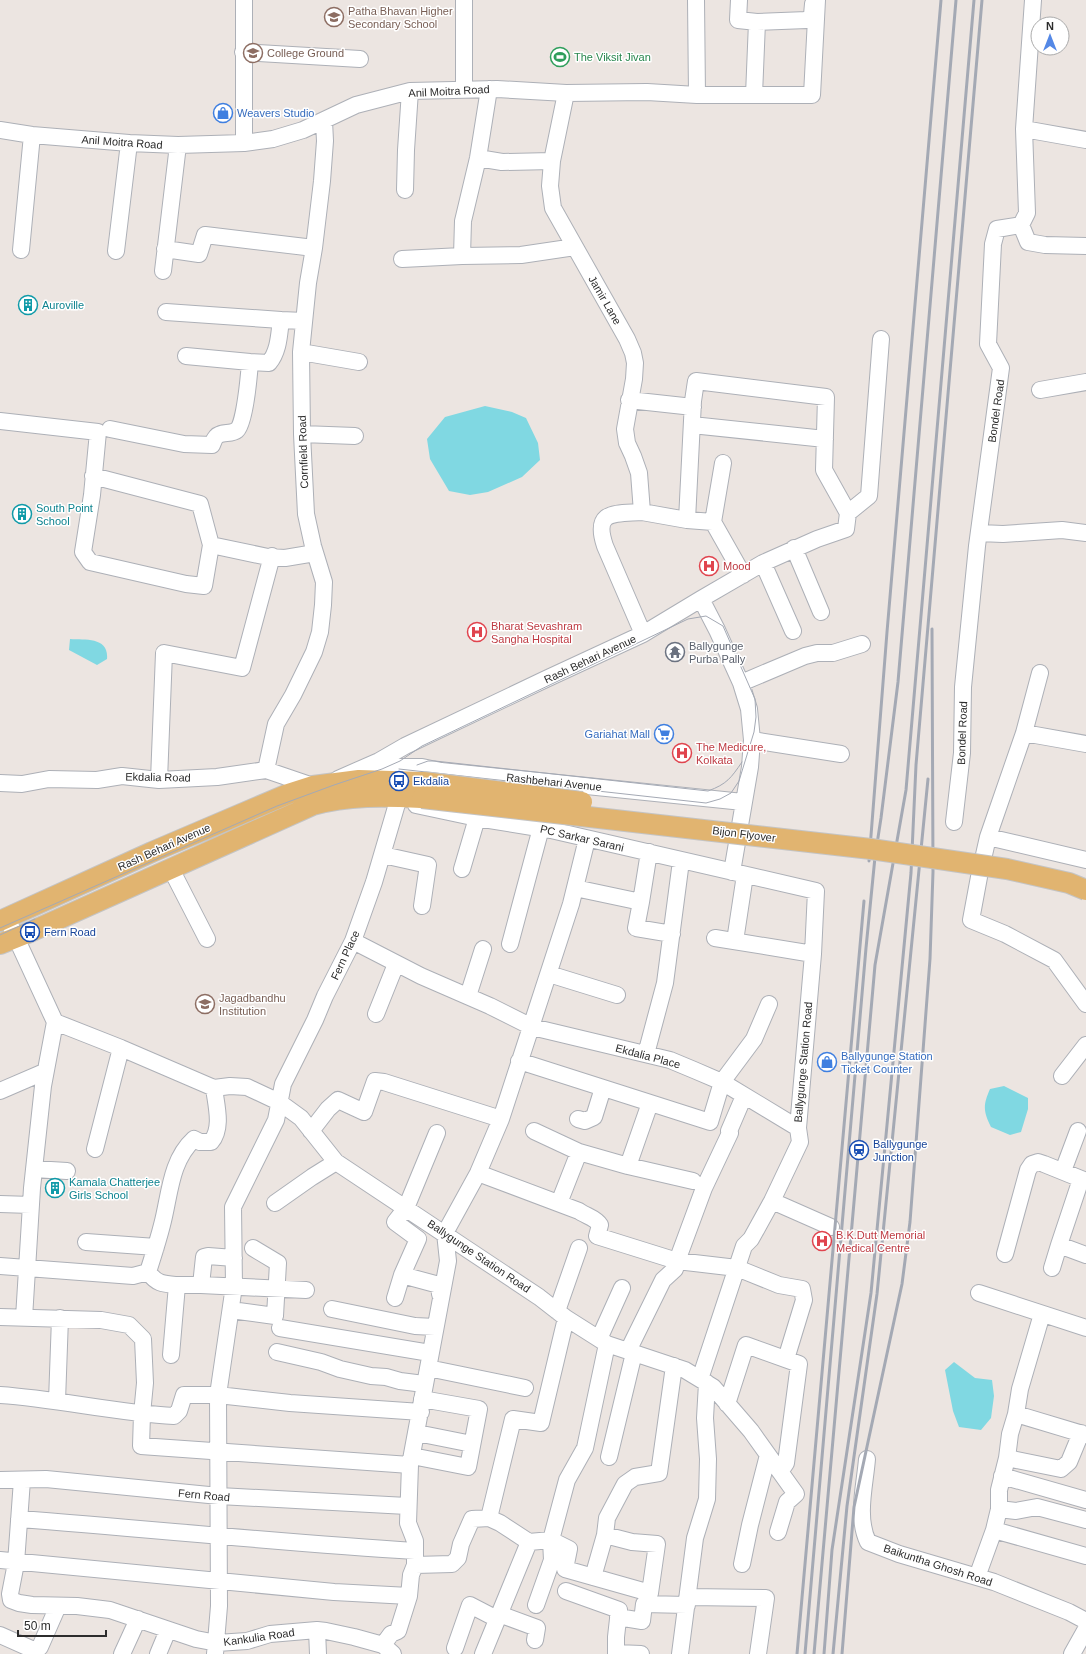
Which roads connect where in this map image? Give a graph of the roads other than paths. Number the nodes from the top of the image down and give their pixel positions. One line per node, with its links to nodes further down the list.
1 (244, 0): 10 (street)
2 (464, 0): 12 (street)
3 (696, 0): 16 (street)
4 (739, 0): 8 (street)
5 (813, 0): 8 (street)
6 (817, 0): 17 (street, Anil Moitra Road)
7 (1033, 0): 19 (street)
8 (757, 22): 17 (street)
9 (686, 44): 16 (street)
10 (243, 52): 11 (street); 24 (street)
11 (360, 59)
12 (464, 89): 13 (street, Anil Moitra Road); 14 (street, Anil Moitra Road)
13 (489, 89): 15 (street, Anil Moitra Road); 26 (street)
14 (410, 91): 18 (street, Anil Moitra Road); 28 (street)
15 (566, 93): 16 (street, Anil Moitra Road); 27 (street, Jamir Lane)
16 (691, 94): 17 (street, Anil Moitra Road)
17 (754, 95)
18 (324, 121): 24 (street, Anil Moitra Road); 32 (street, Cornfield Road)
19 (1024, 129): 22 (street); 29 (street)
20 (0, 130): 21 (street, Anil Moitra Road)
21 (32, 135): 23 (street, Anil Moitra Road); 34 (street)
22 (1086, 140)
23 (129, 143): 25 (street, Anil Moitra Road); 35 (street)
24 (244, 143): 25 (street, Anil Moitra Road)
25 (178, 145): 33 (street)
26 (478, 158): 27 (street); 36 (street)
27 (552, 161): 31 (street, Jamir Lane)
28 (405, 190)
29 (1021, 225): 30 (street); 63 (street, Bondel Road)
30 (1086, 246)
31 (575, 247): 36 (street); 49 (street, Jamir Lane)
32 (314, 248): 33 (street); 41 (street, Cornfield Road)
33 (165, 249): 38 (street)
34 (21, 250)
35 (116, 251)
36 (462, 256): 37 (street)
37 (402, 259)
38 (163, 270)
39 (166, 312): 40 (street)
40 (281, 320): 41 (street); 45 (street)
41 (304, 321): 43 (street, Cornfield Road)
42 (881, 339): 61 (street)
43 (301, 352): 46 (street); 54 (street, Cornfield Road)
44 (186, 356): 45 (street)
45 (250, 362): 53 (street)
46 (359, 362)
47 (1086, 382): 48 (street)
48 (1040, 390)
49 (629, 400): 50 (street); 59 (street, Jamir Lane)
50 (693, 407): 52 (street); 56 (street)
51 (0, 421): 58 (street)
52 (692, 425): 56 (street); 60 (street)
53 (110, 429)
54 (302, 434): 55 (street); 67 (street, Cornfield Road)
55 (355, 436)
56 (824, 439): 61 (street)
57 (723, 463): 62 (street)
58 (93, 476): 65 (street); 65 (street)
59 (642, 512): 60 (street); 74 (street)
60 (687, 520): 62 (street)
61 (847, 521): 66 (street, Rash Behari Avenue)
62 (713, 522): 70 (street)
63 (979, 533): 64 (street); 90 (street, Bondel Road)
64 (1086, 533)
65 (211, 545): 68 (street)
66 (794, 548): 69 (street, Rash Behari Avenue); 72 (street)
67 (315, 553): 68 (street); 83 (street, Cornfield Road)
68 (272, 556): 84 (street)
69 (763, 563): 70 (street, Rash Behari Avenue); 73 (street)
70 (743, 575): 71 (street, Rash Behari Avenue)
71 (701, 599): 74 (street, Rash Behari Avenue); 77 (street)
72 (821, 612)
73 (793, 631)
74 (643, 634): 82 (street, Rash Behari Avenue)
75 (862, 644): 77 (street)
76 (1040, 673): 78 (street)
77 (741, 683): 79 (street)
78 (1024, 733): 80 (street); 92 (street)
79 (752, 740): 81 (street); 88 (street)
80 (1086, 744)
81 (841, 754)
82 (366, 767): 87 (street, Rash Behari Avenue); 88 (street, Rashbehari Avenue)
83 (266, 770): 84 (street, Ekdalia Road); 87 (street, Ekdalia Road)
84 (159, 780): 85 (street, Ekdalia Road)
85 (0, 783)
86 (409, 792): 87 (main road); 87 (main road, Rash Behari Avenue); 89 (street, PC Sarkar Sarani); 95 (street, Fern Place); 101 (main road, Bijon Flyover, bridge); 103 (main road, Bijon Flyover, bridge)
87 (319, 794): 98 (main road, Rash Behari Avenue); 107 (main road, Rash Behari Avenue)
88 (743, 802): 100 (street)
89 (477, 818): 91 (street, PC Sarkar Sarani); 99 (street)
90 (954, 822)
91 (541, 828): 93 (street, PC Sarkar Sarani); 114 (street)
92 (988, 837): 97 (street); 122 (street)
93 (587, 839): 94 (street, PC Sarkar Sarani); 102 (street)
94 (649, 852): 96 (street, PC Sarkar Sarani); 105 (street)
95 (383, 855): 106 (street); 112 (street, Fern Place)
96 (681, 860): 100 (street, PC Sarkar Sarani); 108 (street)
97 (1086, 860)
98 (171, 869): 110 (street); 111 (main road, Rash Behari Avenue)
99 (462, 869)
100 (738, 873): 104 (street, PC Sarkar Sarani); 113 (street)
101 (1086, 876)
102 (575, 888): 105 (street); 118 (street)
103 (1086, 890)
104 (816, 891): 116 (street, Ballygunge Station Road)
105 (641, 902): 108 (street)
106 (422, 906)
107 (4, 919): 111 (street)
108 (672, 934): 128 (street)
109 (715, 938): 113 (street)
110 (207, 939)
111 (8, 941): 124 (street)
112 (353, 941): 117 (street, Ekdalia Place); 137 (street, Fern Place)
113 (735, 941): 116 (street)
114 (510, 944)
115 (483, 949): 120 (street)
116 (813, 954): 141 (street, Ballygunge Station Road)
117 (396, 964): 120 (street, Ekdalia Place); 123 (street)
118 (549, 974): 119 (street); 125 (street)
119 (617, 995)
120 (468, 996): 125 (street, Ekdalia Place)
121 (769, 1004): 132 (street)
122 (1086, 1004)
123 (376, 1014)
124 (55, 1022): 127 (street); 130 (street)
125 (532, 1027): 128 (street, Ekdalia Place); 129 (street)
126 (1086, 1045): 131 (street)
127 (122, 1048): 133 (street); 146 (street)
128 (646, 1054): 132 (street, Ekdalia Place)
129 (519, 1061): 134 (street); 139 (street)
130 (44, 1072): 135 (street); 150 (street)
131 (1062, 1076)
132 (722, 1082): 136 (street, Ekdalia Place); 138 (street)
133 (214, 1088): 137 (street, Ballygunge Station Road); 166 (street)
134 (603, 1088): 138 (street); 140 (street)
135 (0, 1091)
136 (744, 1096): 141 (street, Ekdalia Place); 172 (street)
137 (279, 1102): 142 (street, Ballygunge Station Road); 171 (street, Fern Place)
138 (650, 1103): 149 (street)
139 (501, 1118): 142 (street); 153 (street)
140 (578, 1119)
141 (798, 1128): 156 (street, Ballygunge Station Road)
142 (311, 1131): 148 (street, Ballygunge Station Road)
143 (534, 1131): 147 (street)
144 (1078, 1131): 152 (street)
145 (437, 1133): 161 (street)
146 (95, 1149)
147 (579, 1152): 149 (street); 157 (street)
148 (336, 1162): 159 (street); 161 (street, Ballygunge Station Road)
149 (628, 1166): 155 (street)
150 (34, 1169): 151 (street); 160 (street)
151 (67, 1171)
152 (1063, 1171): 154 (street); 169 (street)
153 (478, 1173): 157 (street); 163 (street)
154 (1083, 1180): 165 (street)
155 (693, 1181)
156 (772, 1200): 162 (street); 174 (street, Ballygunge Station Road)
157 (559, 1203): 172 (street)
158 (0, 1204): 160 (street)
159 (275, 1204)
160 (31, 1205): 176 (street)
161 (406, 1208): 163 (street, Ballygunge Station Road); 178 (street)
162 (831, 1227)
163 (445, 1233): 186 (street); 190 (street, Ballygunge Station Road)
164 (86, 1242): 166 (street)
165 (1059, 1245): 170 (street); 175 (street)
166 (156, 1246): 177 (street)
167 (253, 1248): 183 (street)
168 (579, 1248): 190 (street)
169 (1005, 1254)
170 (1086, 1256)
171 (234, 1258): 180 (street); 181 (street, Fern Place)
172 (676, 1261): 174 (street); 200 (street)
173 (0, 1266): 176 (street)
174 (736, 1268): 202 (street); 205 (street, Ballygunge Station Road)
175 (1052, 1268)
176 (26, 1269): 177 (street); 193 (street)
177 (148, 1272): 179 (street)
178 (402, 1275): 186 (street); 187 (street)
179 (177, 1285): 180 (street); 201 (street)
180 (201, 1285): 181 (street)
181 (234, 1286): 183 (street); 189 (street, Fern Place)
182 (622, 1288): 198 (street)
183 (277, 1289): 184 (street); 189 (street)
184 (306, 1290)
185 (979, 1294): 191 (street)
186 (441, 1295): 195 (street)
187 (395, 1298)
188 (332, 1309): 195 (street)
189 (231, 1310): 208 (street, Fern Place)
190 (562, 1314): 198 (street, Ballygunge Station Road); 231 (street)
191 (1042, 1314): 197 (street); 213 (street)
192 (0, 1317): 193 (street)
193 (24, 1318): 194 (street)
194 (60, 1318): 210 (street); 212 (street)
195 (435, 1327): 203 (street)
196 (280, 1328): 203 (street)
197 (1086, 1328)
198 (603, 1341): 200 (street, Ballygunge Station Road); 238 (street)
199 (277, 1352): 209 (street)
200 (631, 1352): 204 (street, Ballygunge Station Road); 219 (street)
201 (171, 1355)
202 (786, 1359): 211 (street); 223 (street)
203 (429, 1361): 206 (street); 209 (street)
204 (674, 1366): 205 (street, Ballygunge Station Road); 236 (street)
205 (703, 1381): 211 (street, Ballygunge Station Road); 250 (street)
206 (525, 1388)
207 (0, 1395): 210 (street)
208 (218, 1395): 209 (street); 212 (street); 217 (street, Fern Place)
209 (423, 1398): 214 (street); 216 (street)
210 (57, 1401): 212 (street)
211 (727, 1404): 218 (street, Ballygunge Station Road)
212 (142, 1414): 217 (street)
213 (1016, 1414): 215 (street); 220 (street)
214 (417, 1433): 216 (street); 222 (street)
215 (1084, 1434): 220 (street)
216 (472, 1444): 222 (street)
217 (218, 1452): 222 (street); 227 (street, Fern Place)
218 (768, 1455): 223 (street, Ballygunge Station Road); 244 (street)
219 (609, 1457)
220 (1007, 1458): 224 (street)
221 (868, 1459): 246 (street, Baikuntha Ghosh Road)
222 (411, 1461): 229 (street)
223 (780, 1472): 235 (street, Ballygunge Station Road)
224 (1002, 1476): 228 (street); 230 (street)
225 (0, 1480): 226 (street, Fern Road)
226 (22, 1480): 227 (street, Fern Road); 232 (street)
227 (219, 1496): 229 (street, Fern Road); 237 (street, Fern Place)
228 (1086, 1500)
229 (407, 1506): 241 (street)
230 (999, 1509): 233 (street); 234 (street)
231 (489, 1518): 239 (street); 241 (street)
232 (19, 1519): 237 (street); 243 (street)
233 (1086, 1520)
234 (994, 1530): 240 (street); 246 (street)
235 (778, 1532)
236 (605, 1535): 245 (street); 245 (street)
237 (219, 1537): 241 (street); 247 (street, Fern Place)
238 (551, 1540): 239 (street); 245 (street); 251 (street)
239 (529, 1542): 253 (street)
240 (1086, 1556)
241 (415, 1558): 249 (street)
242 (0, 1560): 243 (street)
243 (16, 1563): 247 (street); 252 (street, Kankulia Road)
244 (742, 1564)
245 (593, 1576)
246 (977, 1577): 256 (street, Baikuntha Ghosh Road)
247 (219, 1582): 249 (street); 263 (street, Fern Place)
248 (566, 1591): 254 (street)
249 (409, 1596): 265 (street)
250 (687, 1601): 254 (street); 272 (street); 273 (street)
251 (536, 1604)
252 (58, 1606): 255 (street, Kankulia Road); 266 (street)
253 (498, 1616): 261 (street); 264 (street); 270 (street)
254 (618, 1617): 271 (street)
255 (138, 1619): 258 (street, Kankulia Road); 267 (street)
256 (1086, 1621)
257 (1086, 1629): 274 (street)
258 (168, 1630): 263 (street, Kankulia Road); 268 (street)
259 (317, 1630): 262 (street, Kankulia Road); 265 (street, Kankulia Road); 269 (street)
260 (0, 1635): 266 (street)
261 (535, 1640)
262 (248, 1647): 263 (street, Kankulia Road)
263 (216, 1648)
264 (455, 1648)
265 (388, 1650)
266 (35, 1652)
267 (122, 1654)
268 (158, 1654)
269 (318, 1654)
270 (483, 1654)
271 (641, 1654)
272 (680, 1654)
273 (758, 1654)
274 (1072, 1654)

